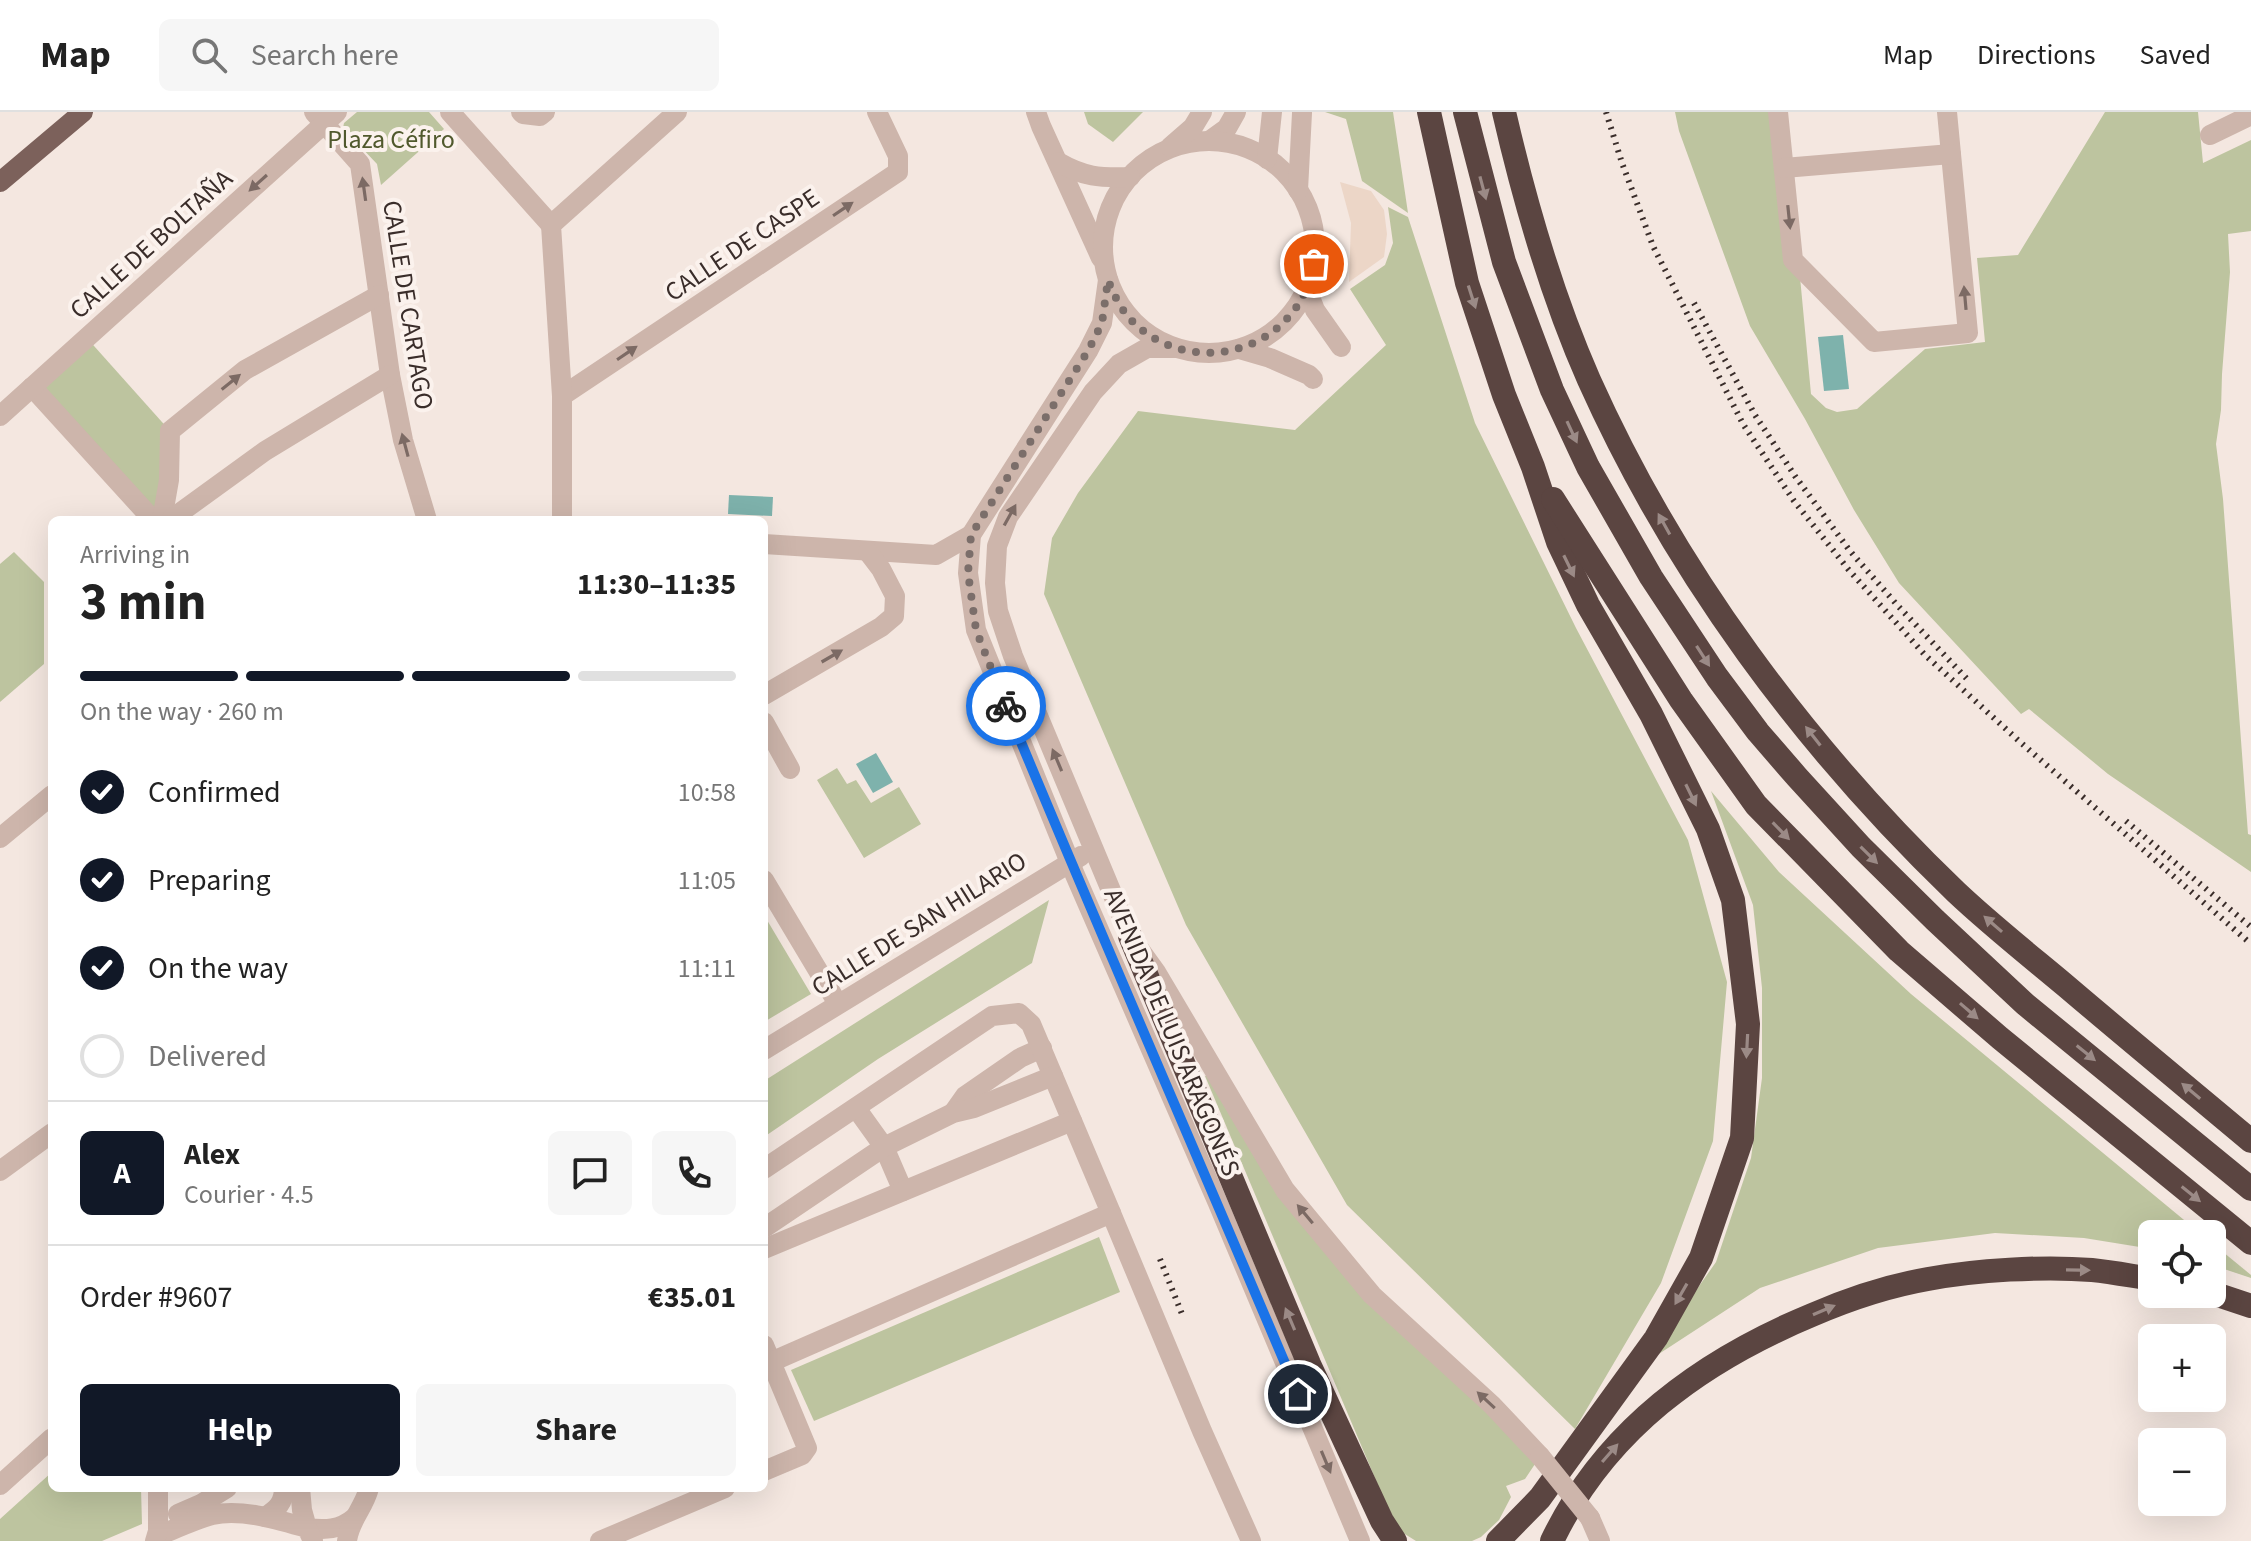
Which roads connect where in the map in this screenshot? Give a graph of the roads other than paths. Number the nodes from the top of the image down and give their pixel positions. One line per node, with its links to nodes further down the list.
1 (450, 112): 29 (street)
2 (521, 112): 3 (street)
3 (545, 112)
4 (677, 112): 29 (street)
5 (877, 112): 39 (street, CALLE DE CASPE, one-way to 5)
6 (1036, 112): 24 (street)
7 (1202, 112): 21 (street)
8 (1236, 112): 20 (street)
9 (1272, 112): 23 (street)
10 (1429, 112): 41 (highway, one-way to 41)
11 (1465, 112): 72 (highway, one-way to 72)
12 (1504, 112): 68 (highway, one-way to 12)
13 (1778, 112): 25 (street)
14 (1947, 112): 22 (street)
15 (1302, 113): 28 (street)
16 (78, 114): 27 (main road)
17 (2251, 115): 19 (street)
18 (325, 116): 32 (street, CALLE DE CARTAGO, one-way to 18); 38 (street, CALLE DE BOLTAÑA, one-way to 38)
19 (2210, 135)
20 (1209, 141): 21 (street); 23 (street)
21 (1165, 151): 26 (street)
22 (1951, 154): 25 (street); 25 (street, one-way to 22)
23 (1267, 159): 28 (street)
24 (1058, 162): 26 (street); 30 (street)
25 (1784, 168)
26 (1130, 177): 30 (street)
27 (0, 182)
28 (1298, 190): 31 (street)
29 (551, 225): 39 (street)
30 (1106, 272): 34 (street); 47 (street)
31 (1307, 289): 33 (street); 35 (street)
32 (379, 295): 36 (street, CALLE DE CARTAGO); 43 (street, one-way to 32)
33 (1341, 347)
34 (1175, 348): 35 (street); 54 (street, AVENIDA DE LUIS ARAGONÉS, one-way to 34)
35 (1239, 349): 37 (street)
36 (390, 375): 44 (street); 45 (street, CALLE DE CARTAGO, one-way to 36)
37 (1313, 379)
38 (32, 387): 40 (street, CALLE DE BOLTAÑA); 42 (street)
39 (562, 396): 46 (street)
40 (0, 416)
41 (1533, 467): 76 (highway, one-way to 76); 92 (highway, one-way to 92)
42 (149, 516)
43 (163, 516)
44 (176, 516)
45 (426, 516)
46 (562, 516)
47 (971, 535): 49 (street); 56 (street, AVENIDA DE LUIS ARAGONÉS)
48 (768, 544): 49 (street)
49 (868, 552): 50 (street, one-way to 49)
50 (768, 693)
51 (768, 729): 52 (street)
52 (790, 769)
53 (48, 798): 55 (street)
54 (1087, 832): 56 (street); 57 (street, AVENIDA DE LUIS ARAGONÉS)
55 (0, 838)
56 (1076, 858): 57 (street); 60 (street, CALLE DE SAN HILARIO); 100 (street, AVENIDA DE LUIS ARAGONÉS, one-way to 100)
57 (1102, 867): 59 (street, AVENIDA DE LUIS ARAGONÉS)
58 (768, 887): 60 (street)
59 (1130, 936): 101 (highway, one-way to 59); 105 (street, AVENIDA DE LUIS ARAGONÉS, one-way to 59, bridge)
60 (838, 1004): 61 (street, CALLE DE SAN HILARIO)
61 (768, 1048)
62 (1042, 1048): 63 (street); 64 (street); 65 (street)
63 (1053, 1076): 65 (street); 66 (street)
64 (856, 1108): 69 (street); 70 (street)
65 (953, 1113): 69 (street)
66 (1072, 1121): 73 (street); 74 (street)
67 (48, 1136): 71 (street)
68 (2251, 1141)
69 (884, 1147): 73 (street); 75 (street)
70 (768, 1166)
71 (0, 1171)
72 (2251, 1189)
73 (903, 1191): 77 (street)
74 (1111, 1213): 81 (street); 99 (street)
75 (768, 1225)
76 (2251, 1243)
77 (768, 1247)
78 (2138, 1277): 104 (highway, one-way to 78)
79 (2226, 1298): 80 (highway)
80 (2251, 1306)
81 (768, 1353): 83 (street)
82 (48, 1442): 84 (street)
83 (768, 1469)
84 (0, 1485)
85 (158, 1492): 95 (street)
86 (220, 1492): 95 (street)
87 (283, 1492): 94 (street)
88 (300, 1492): 96 (street)
89 (362, 1492): 93 (street)
90 (367, 1492): 93 (street)
91 (716, 1492): 98 (street)
92 (1540, 1498): 102 (highway); 103 (highway)
93 (357, 1514): 96 (street); 97 (street)
94 (265, 1517): 95 (street); 96 (street)
95 (157, 1533)
96 (310, 1534)
97 (347, 1541)
98 (600, 1541)
99 (1251, 1541)
100 (1360, 1541)
101 (1395, 1541)
102 (1498, 1541)
103 (1524, 1541)
104 (1552, 1541)
105 (1600, 1541)

